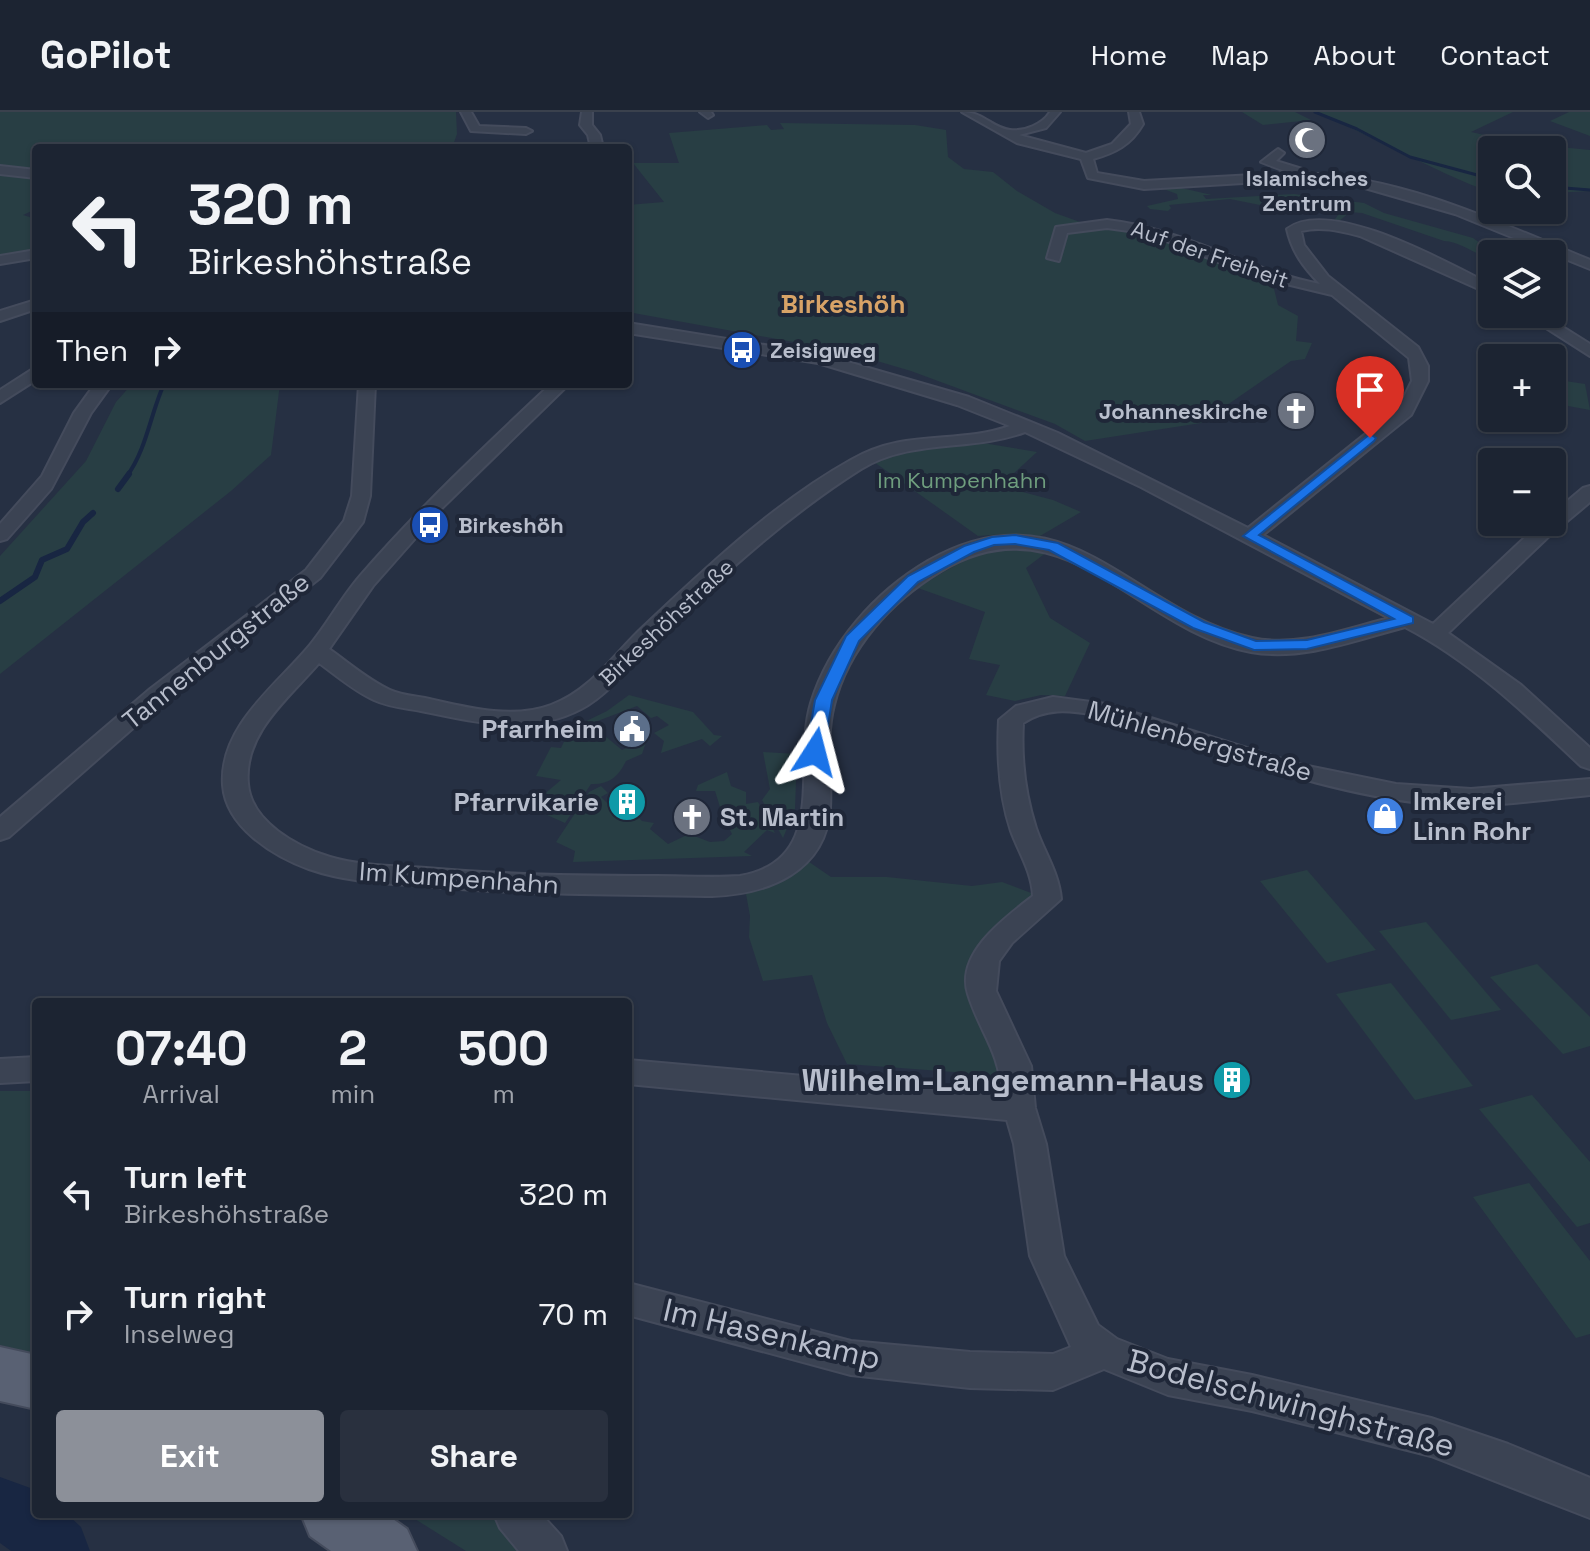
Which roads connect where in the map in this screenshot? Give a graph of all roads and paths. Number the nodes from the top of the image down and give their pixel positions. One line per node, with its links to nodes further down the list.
1 (466, 112): 7 (street)
2 (587, 112): 8 (street)
3 (967, 112): 6 (street)
4 (1055, 112): 6 (street)
5 (1134, 112): 10 (street)
6 (1007, 134): 10 (street)
7 (522, 144)
8 (596, 144)
9 (1278, 153): 13 (street)
10 (1086, 157): 13 (street)
11 (0, 170): 12 (street)
12 (32, 174)
13 (1325, 178): 17 (street)
14 (32, 255): 16 (street)
15 (1054, 258): 19 (street, Auf der Freiheit)
16 (0, 260)
17 (1590, 265)
18 (1478, 284): 19 (street)
19 (1334, 287): 35 (street)
20 (32, 305): 21 (street)
21 (0, 316)
22 (1554, 328): 24 (street)
23 (632, 329): 32 (street)
24 (1590, 351)
25 (32, 372): 27 (street)
26 (32, 374): 31 (street)
27 (0, 376)
28 (100, 388): 34 (street)
29 (367, 388): 41 (street, Tannenburgstraße)
30 (557, 388): 38 (street)
31 (0, 398)
32 (1027, 426): 35 (street); 38 (street, Birkeshöhstraße)
33 (1590, 492): 37 (street)
34 (0, 535)
35 (1250, 536): 36 (street)
36 (1407, 620): 37 (street); 38 (street, Im Kumpenhahn)
37 (1435, 634): 39 (street)
38 (317, 651)
39 (1590, 761)
40 (1590, 787): 45 (street, Mühlenbergstraße)
41 (0, 831)
42 (32, 1069): 43 (street)
43 (0, 1071)
44 (632, 1072): 45 (street)
45 (1019, 1108): 47 (street, Bodelschwinghstraße)
46 (632, 1300): 47 (street, Im Hasenkamp)
47 (1104, 1351): 50 (street, Bodelschwinghstraße)
48 (0, 1374): 49 (main road)
49 (32, 1381)
50 (1590, 1498)
51 (338, 1518): 53 (main road)
52 (517, 1518): 54 (street)
53 (385, 1551)
54 (546, 1551)

